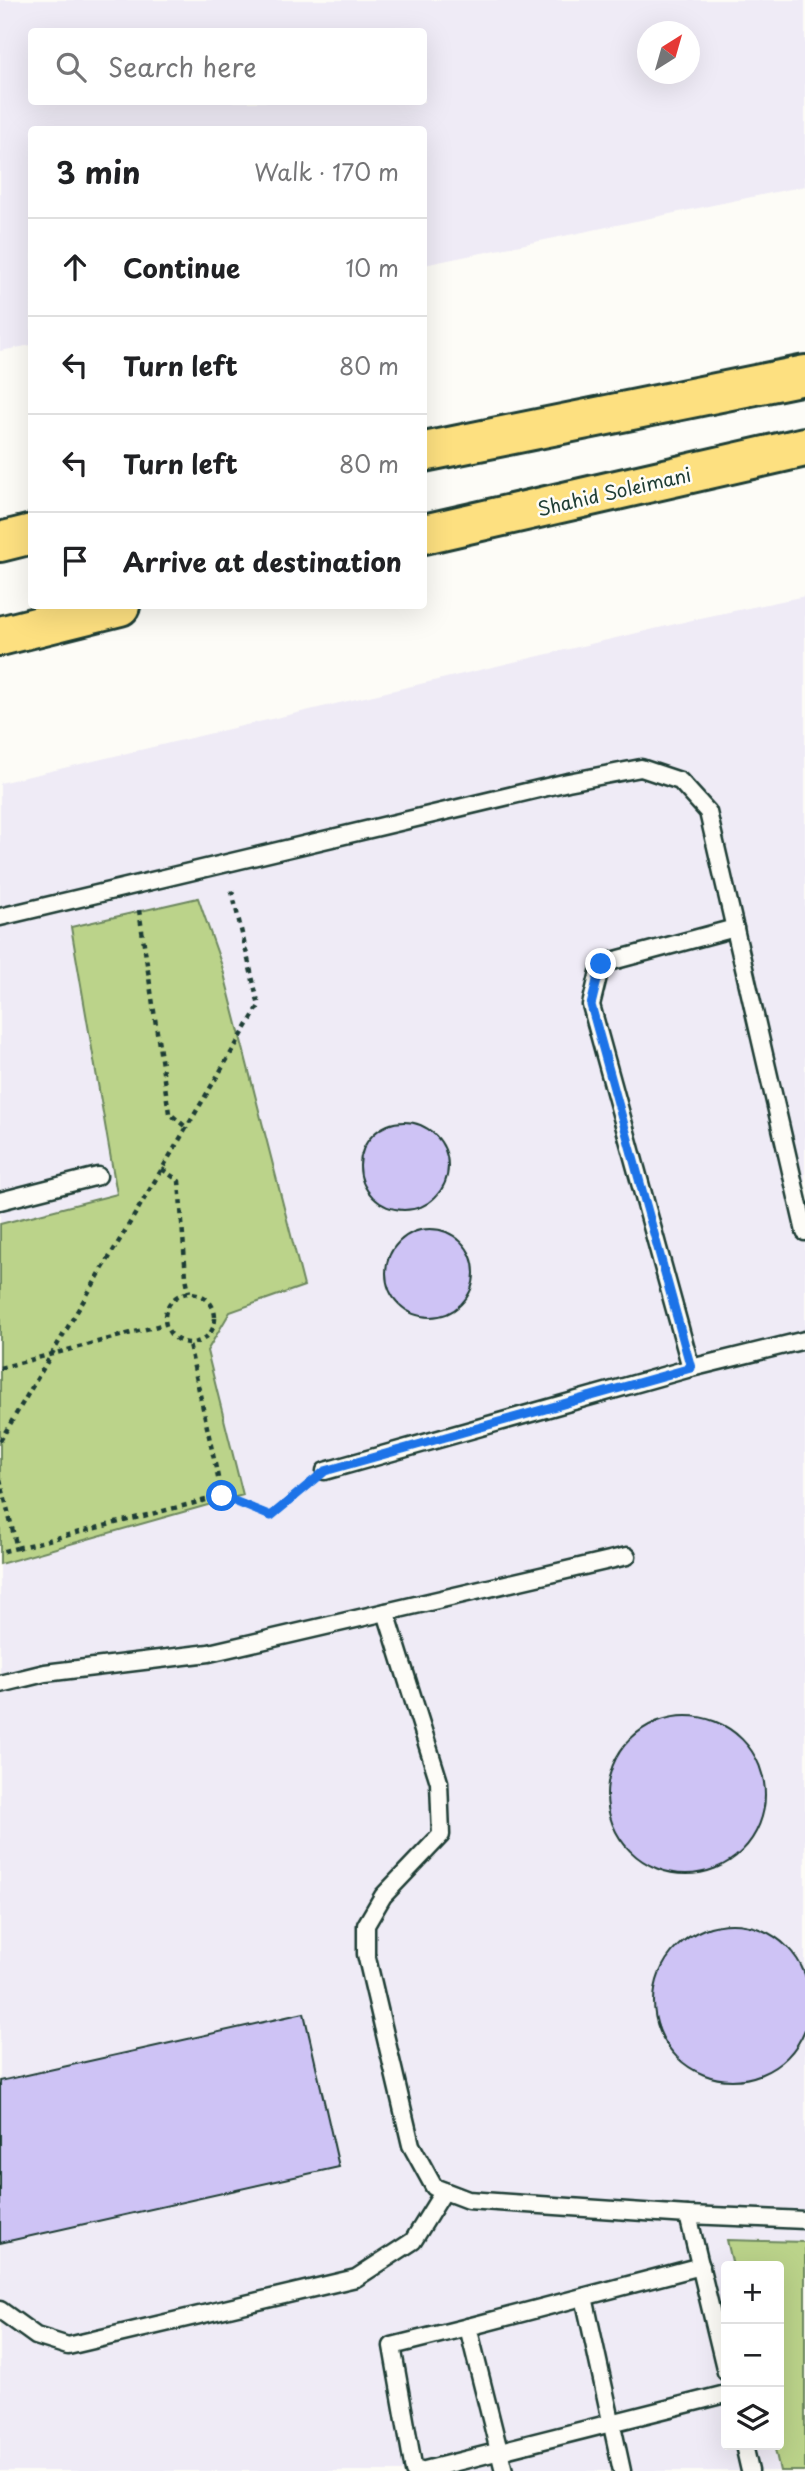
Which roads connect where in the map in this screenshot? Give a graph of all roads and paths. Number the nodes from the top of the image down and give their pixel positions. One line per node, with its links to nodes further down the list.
1 (805, 375): 3 (highway)
2 (805, 447): 4 (highway, Shahid Soleimani)
3 (427, 451)
4 (427, 533)
5 (28, 535): 6 (highway)
6 (0, 542)
7 (108, 609): 8 (highway)
8 (0, 636)
9 (226, 863): 10 (lane); 12 (lane); 13 (path)
10 (135, 885): 11 (lane); 13 (path)
11 (0, 917)
12 (735, 928): 17 (lane); 24 (lane)
13 (187, 1128): 14 (path)
14 (162, 1169): 18 (path); 22 (path)
15 (98, 1176): 16 (lane)
16 (0, 1200)
17 (805, 1232)
18 (189, 1292): 19 (path); 21 (path)
19 (165, 1324): 21 (path); 22 (path)
20 (805, 1340): 24 (lane)
21 (189, 1344): 28 (path)
22 (52, 1354): 23 (path); 25 (path)
23 (0, 1368)
24 (691, 1368): 26 (lane)
25 (0, 1441)
26 (325, 1471): 28 (path)
27 (0, 1479): 29 (path)
28 (222, 1496): 29 (path)
29 (17, 1548): 30 (path)
30 (0, 1552)
31 (627, 1556): 32 (lane)
32 (386, 1612): 33 (lane); 34 (lane)
33 (0, 1684)
34 (444, 2191): 35 (lane); 39 (lane)
35 (688, 2216): 36 (lane); 37 (lane)
36 (805, 2220)
37 (701, 2266): 38 (lane); 41 (lane)
38 (584, 2297): 40 (lane); 43 (lane)
39 (1, 2308)
40 (468, 2327): 45 (lane); 46 (lane)
41 (721, 2351)
42 (721, 2395): 43 (lane)
43 (611, 2423): 45 (lane); 49 (lane)
44 (745, 2450): 50 (lane)
45 (499, 2452): 47 (lane); 48 (lane)
46 (414, 2471)
47 (421, 2471)
48 (504, 2471)
49 (622, 2471)
50 (750, 2471)

